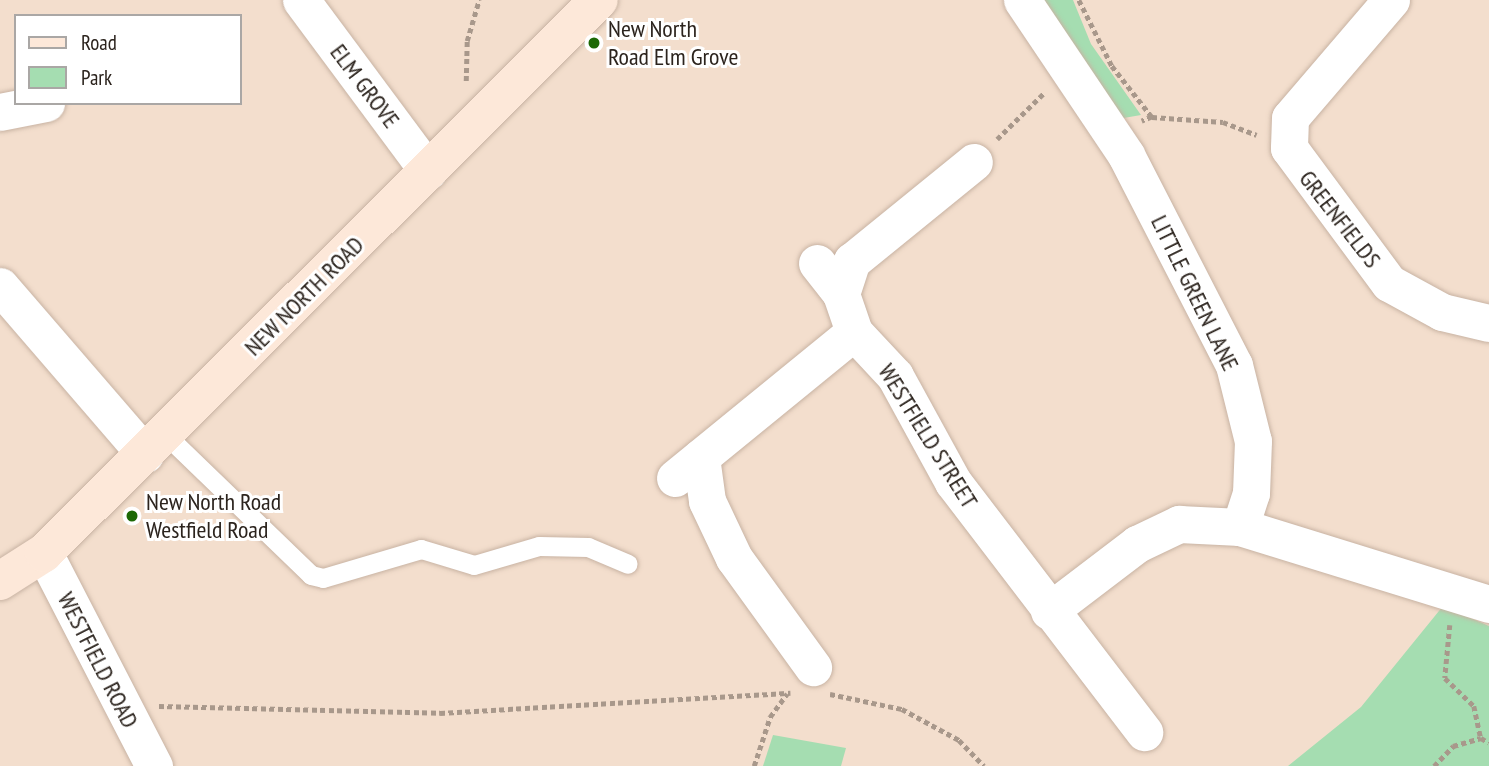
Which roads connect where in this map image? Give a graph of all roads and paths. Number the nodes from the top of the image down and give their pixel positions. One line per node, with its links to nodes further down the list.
1 (301, 0): 13 (street, ELM GROVE)
2 (479, 0): 10 (path)
3 (599, 0): 10 (main road, NEW NORTH ROAD)
4 (1022, 0): 6 (street, LITTLE GREEN LANE)
5 (1391, 0): 11 (street, GREENFIELDS)
6 (1068, 69): 12 (path); 20 (street, LITTLE GREEN LANE)
7 (36, 105): 8 (street)
8 (0, 112)
9 (1152, 117): 11 (path)
10 (466, 134): 13 (main road, NEW NORTH ROAD)
11 (1289, 148): 17 (street, GREENFIELDS)
12 (974, 162): 15 (street)
13 (428, 171): 19 (main road, NEW NORTH ROAD)
14 (817, 263): 15 (street, WESTFIELD STREET)
15 (841, 294): 18 (street, WESTFIELD STREET)
16 (4, 299): 19 (street)
17 (1489, 323)
18 (854, 332): 25 (street, WESTFIELD STREET); 26 (street)
19 (155, 444): 21 (main road, NEW NORTH ROAD); 22 (lane)
20 (1240, 527): 24 (street); 25 (street)
21 (44, 553): 23 (main road, NEW NORTH ROAD); 28 (street, WESTFIELD ROAD)
22 (628, 564)
23 (0, 581)
24 (1475, 599): 30 (path)
25 (1049, 611): 29 (street, WESTFIELD STREET)
26 (810, 684): 27 (path); 34 (path)
27 (787, 694): 28 (path); 33 (path)
28 (117, 705): 32 (street, WESTFIELD ROAD)
29 (1144, 732)
30 (1481, 738): 31 (path); 35 (path)
31 (1489, 743)
32 (154, 766)
33 (754, 766)
34 (984, 766)
35 (1434, 766)

